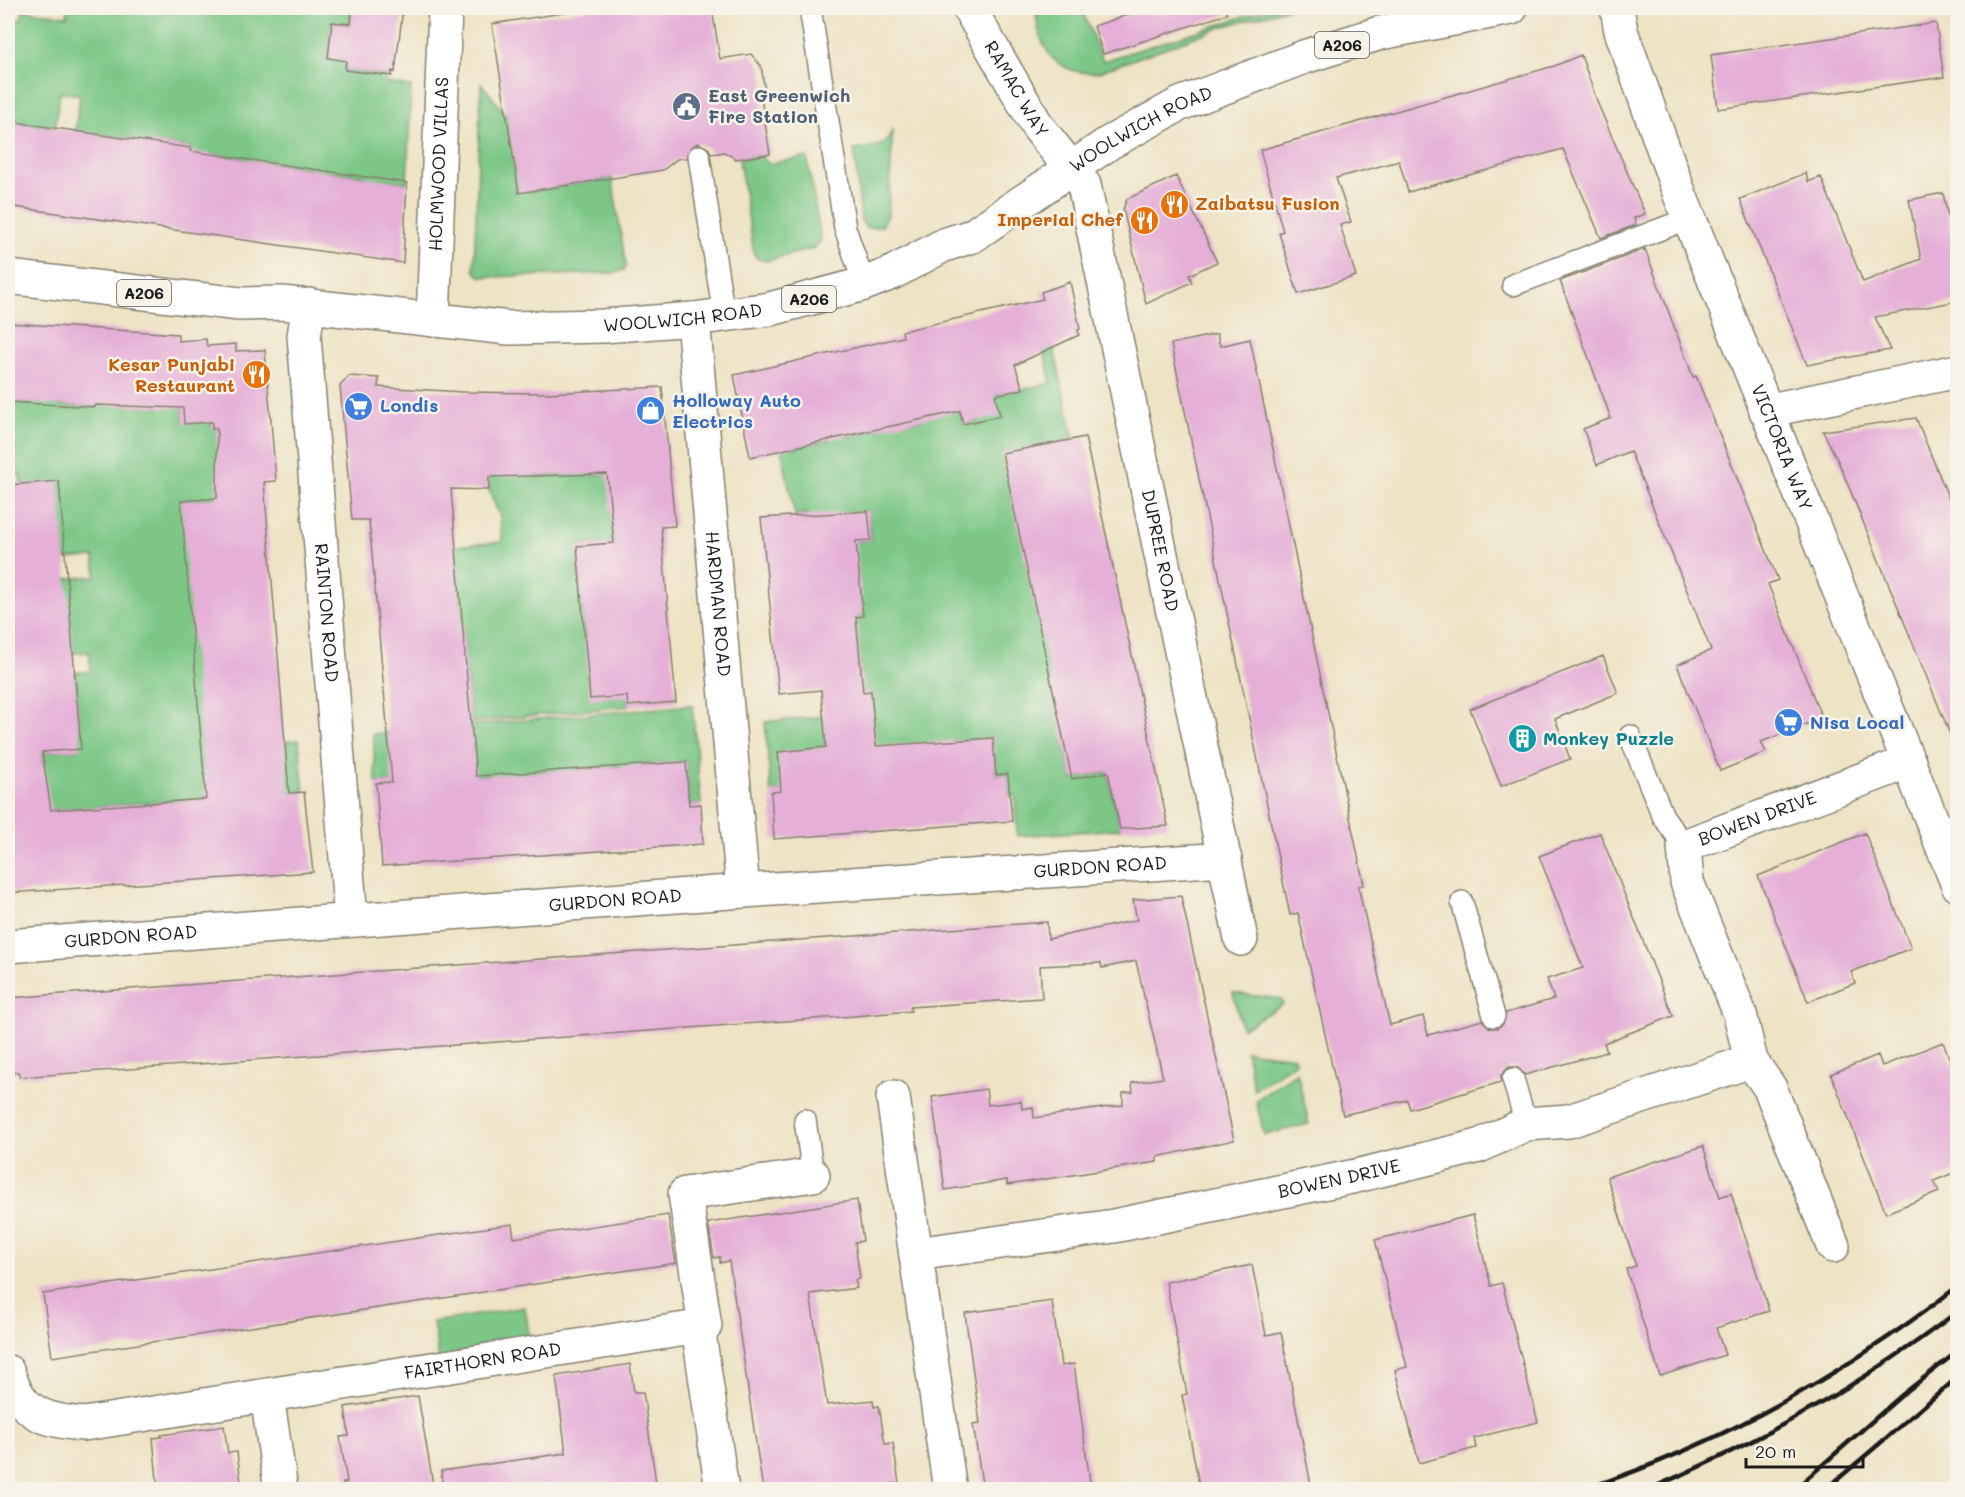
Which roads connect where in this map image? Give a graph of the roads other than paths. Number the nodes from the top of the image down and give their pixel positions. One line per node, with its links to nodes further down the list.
1 (445, 8): 14 (street, HOLMWOOD VILLAS)
2 (810, 8): 10 (lane)
3 (969, 8): 7 (street, RAMAC WAY)
4 (1510, 8): 7 (street, WOOLWICH ROAD / A206)
5 (1617, 8): 8 (street, VICTORIA WAY)
6 (699, 156): 13 (lane)
7 (1070, 168): 10 (street, WOOLWICH ROAD / A206); 20 (street, DUPREE ROAD)
8 (1690, 218): 11 (lane); 16 (street, VICTORIA WAY)
9 (8, 277): 12 (street, WOOLWICH ROAD / A206)
10 (864, 284): 13 (street, WOOLWICH ROAD / A206)
11 (1513, 285)
12 (309, 305): 14 (street, WOOLWICH ROAD / A206); 24 (street, RAINTON ROAD)
13 (708, 317): 14 (street, WOOLWICH ROAD / A206); 22 (street, HARDMAN ROAD)
14 (433, 320)
15 (1958, 371): 16 (street)
16 (1766, 411): 18 (street, VICTORIA WAY)
17 (1630, 736): 19 (lane)
18 (1909, 762): 19 (street, BOWEN DRIVE); 21 (street, VICTORIA WAY)
19 (1684, 846): 28 (street, BOWEN DRIVE)
20 (1225, 859): 22 (street, GURDON ROAD); 25 (street, DUPREE ROAD)
21 (1958, 885)
22 (743, 891): 24 (street, GURDON ROAD)
23 (1462, 902): 27 (lane)
24 (351, 920): 26 (street, GURDON ROAD)
25 (1241, 939)
26 (8, 946)
27 (1494, 1016)
28 (1751, 1061): 32 (street, BOWEN DRIVE); 34 (street, BOWEN DRIVE)
29 (1513, 1079): 32 (lane)
30 (893, 1097): 35 (street)
31 (805, 1120): 33 (lane)
32 (1526, 1124): 35 (street, BOWEN DRIVE)
33 (813, 1175): 36 (street)
34 (1833, 1246)
35 (916, 1254): 41 (street)
36 (699, 1328): 38 (street, FAIRTHORN ROAD); 40 (street)
37 (9, 1380): 38 (street, FAIRTHORN ROAD)
38 (267, 1396): 39 (street)
39 (281, 1490)
40 (722, 1490)
41 (950, 1490)

